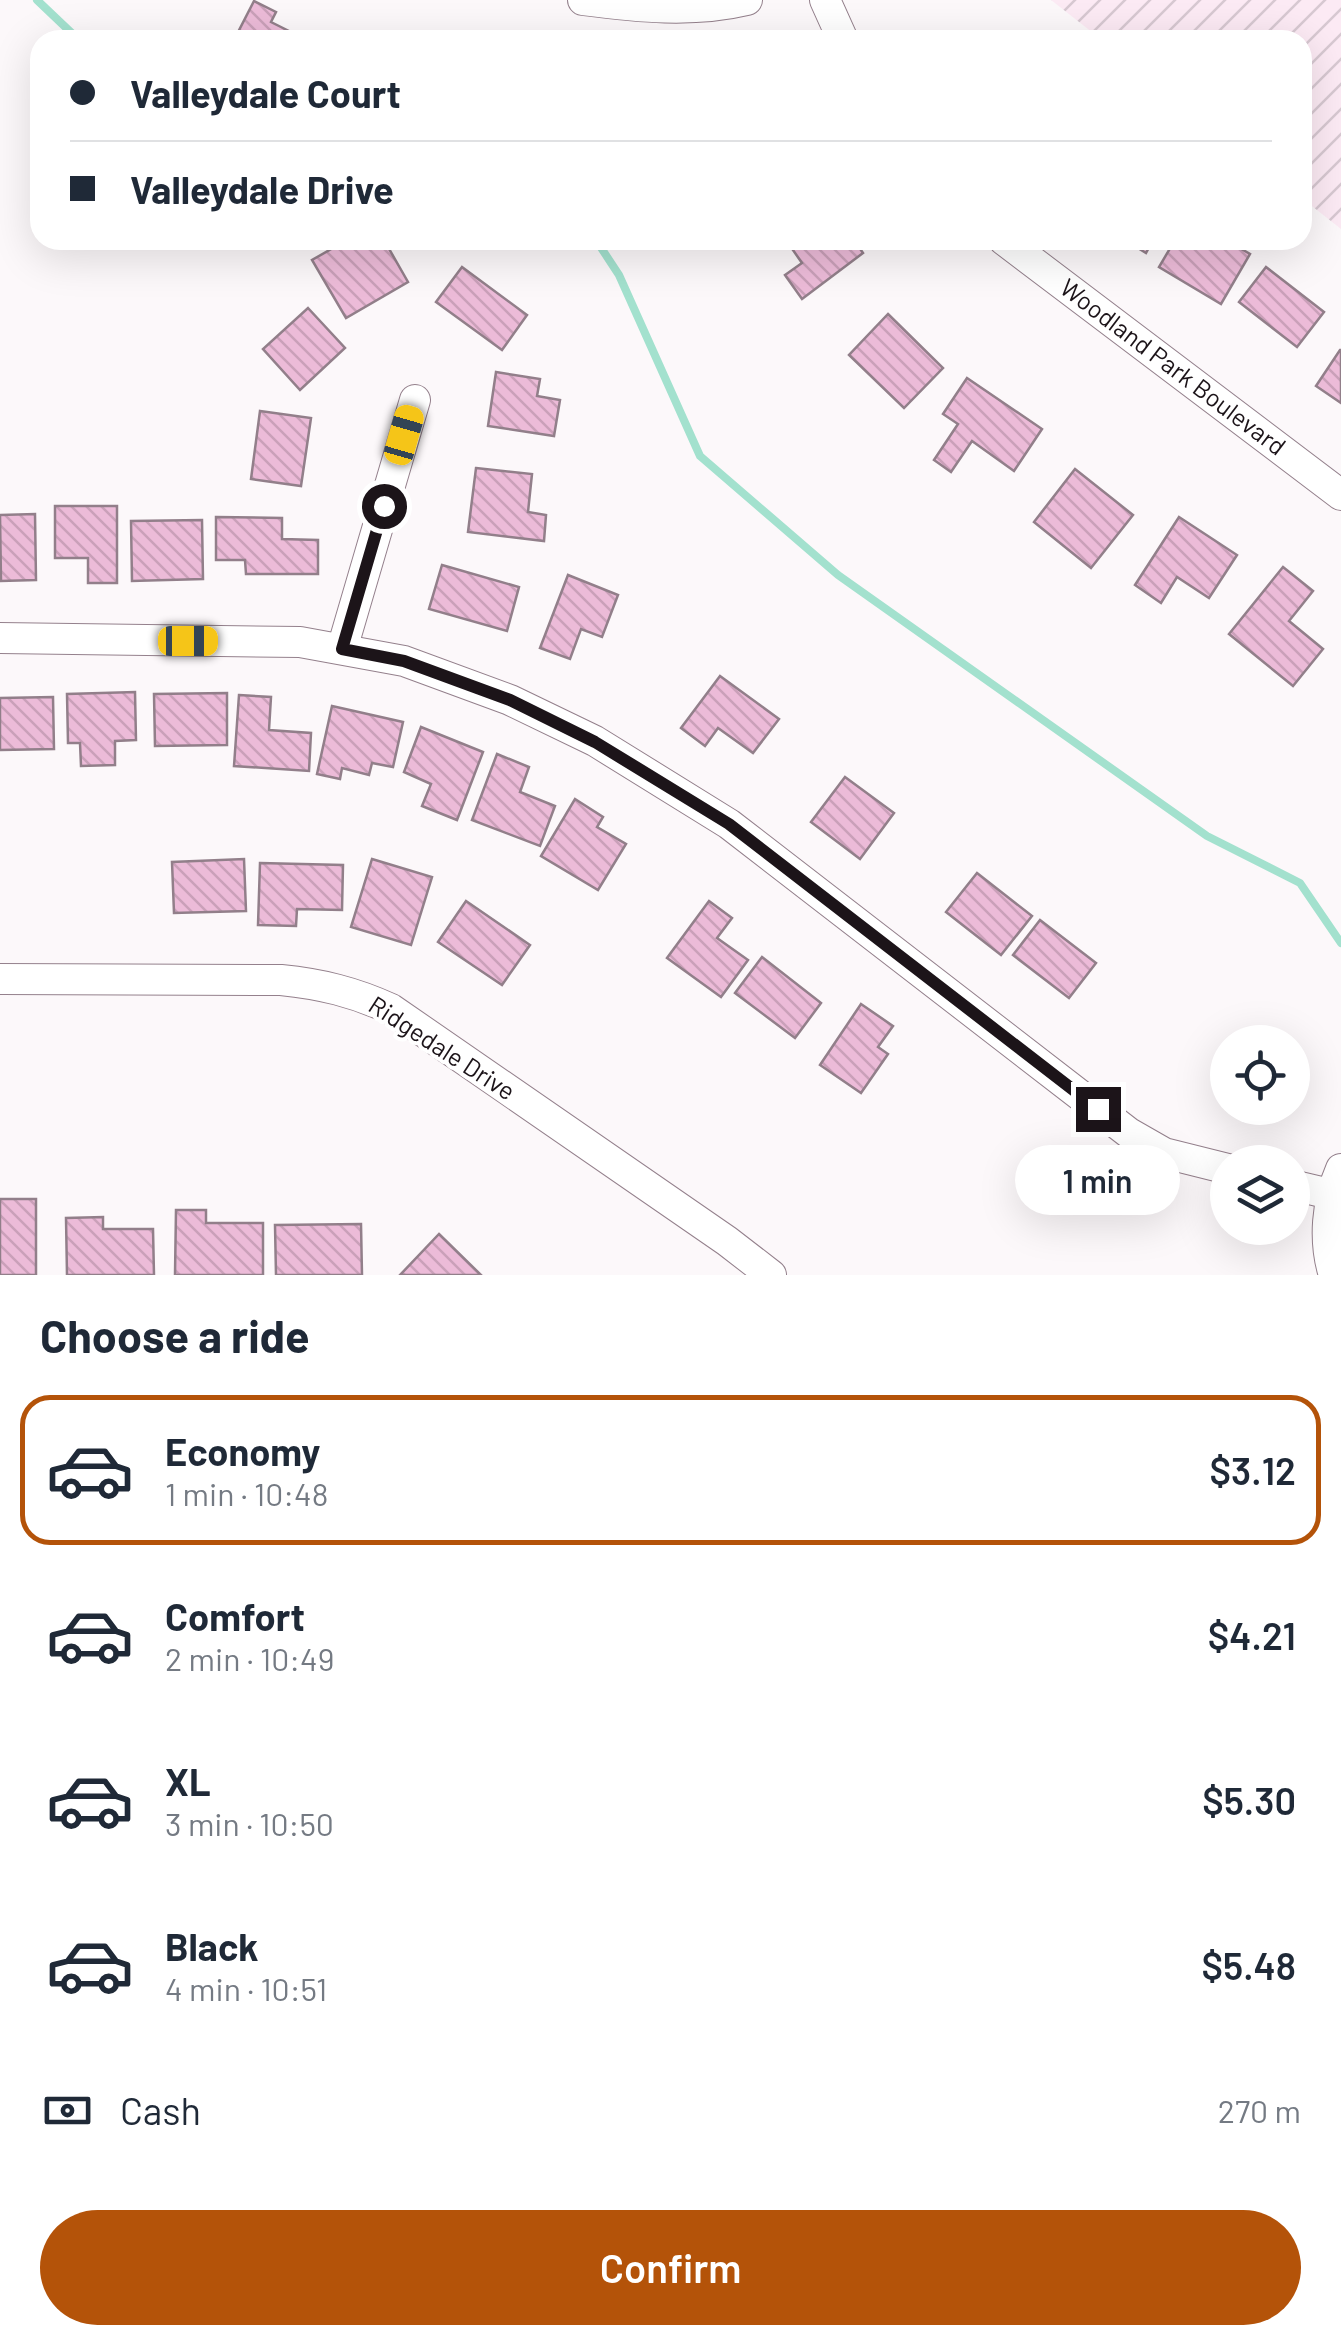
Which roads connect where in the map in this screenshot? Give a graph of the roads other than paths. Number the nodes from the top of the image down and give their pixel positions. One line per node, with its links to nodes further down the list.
1 (583, 0): 2 (street)
2 (591, 0): 3 (street)
3 (747, 0)
4 (825, 0): 5 (street)
5 (838, 30)
6 (1017, 250): 8 (street, Woodland Park Boulevard)
7 (415, 400): 10 (street)
8 (1341, 494)
9 (0, 638): 10 (street)
10 (342, 649): 12 (street)
11 (0, 978): 15 (street, Ridgedale Drive)
12 (1210, 1164)
13 (1336, 1182): 14 (street); 16 (street)
14 (1310, 1183)
15 (771, 1275)
16 (1334, 1275)

